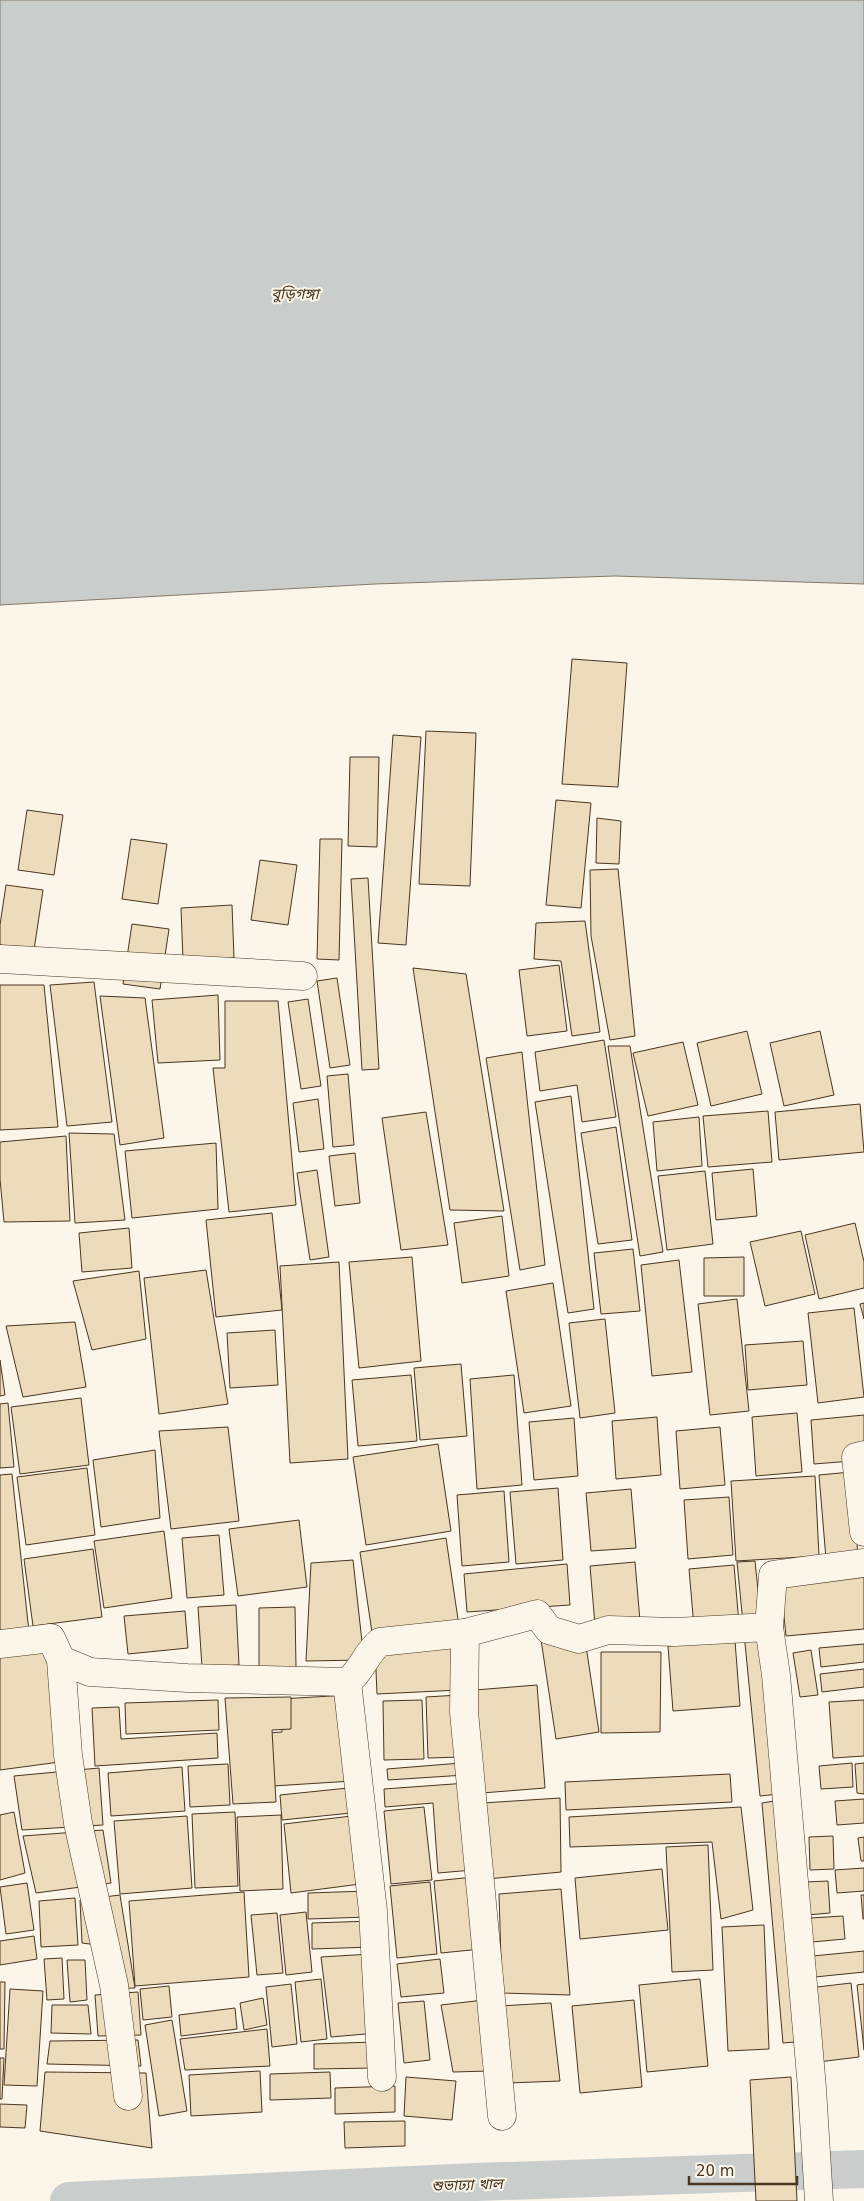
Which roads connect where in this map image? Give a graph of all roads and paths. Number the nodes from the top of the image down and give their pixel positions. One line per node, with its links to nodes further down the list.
1 (0, 959): 2 (street)
2 (304, 976)
3 (864, 1455): 4 (street)
4 (864, 1532)
5 (864, 1562): 6 (street)
6 (769, 1628): 7 (street); 14 (street)
7 (465, 1633): 10 (street); 13 (street)
8 (0, 1644): 9 (street)
9 (61, 1660): 10 (street); 12 (street)
10 (347, 1682): 11 (street)
11 (382, 2077)
12 (128, 2096)
13 (502, 2116)
14 (819, 2201)

